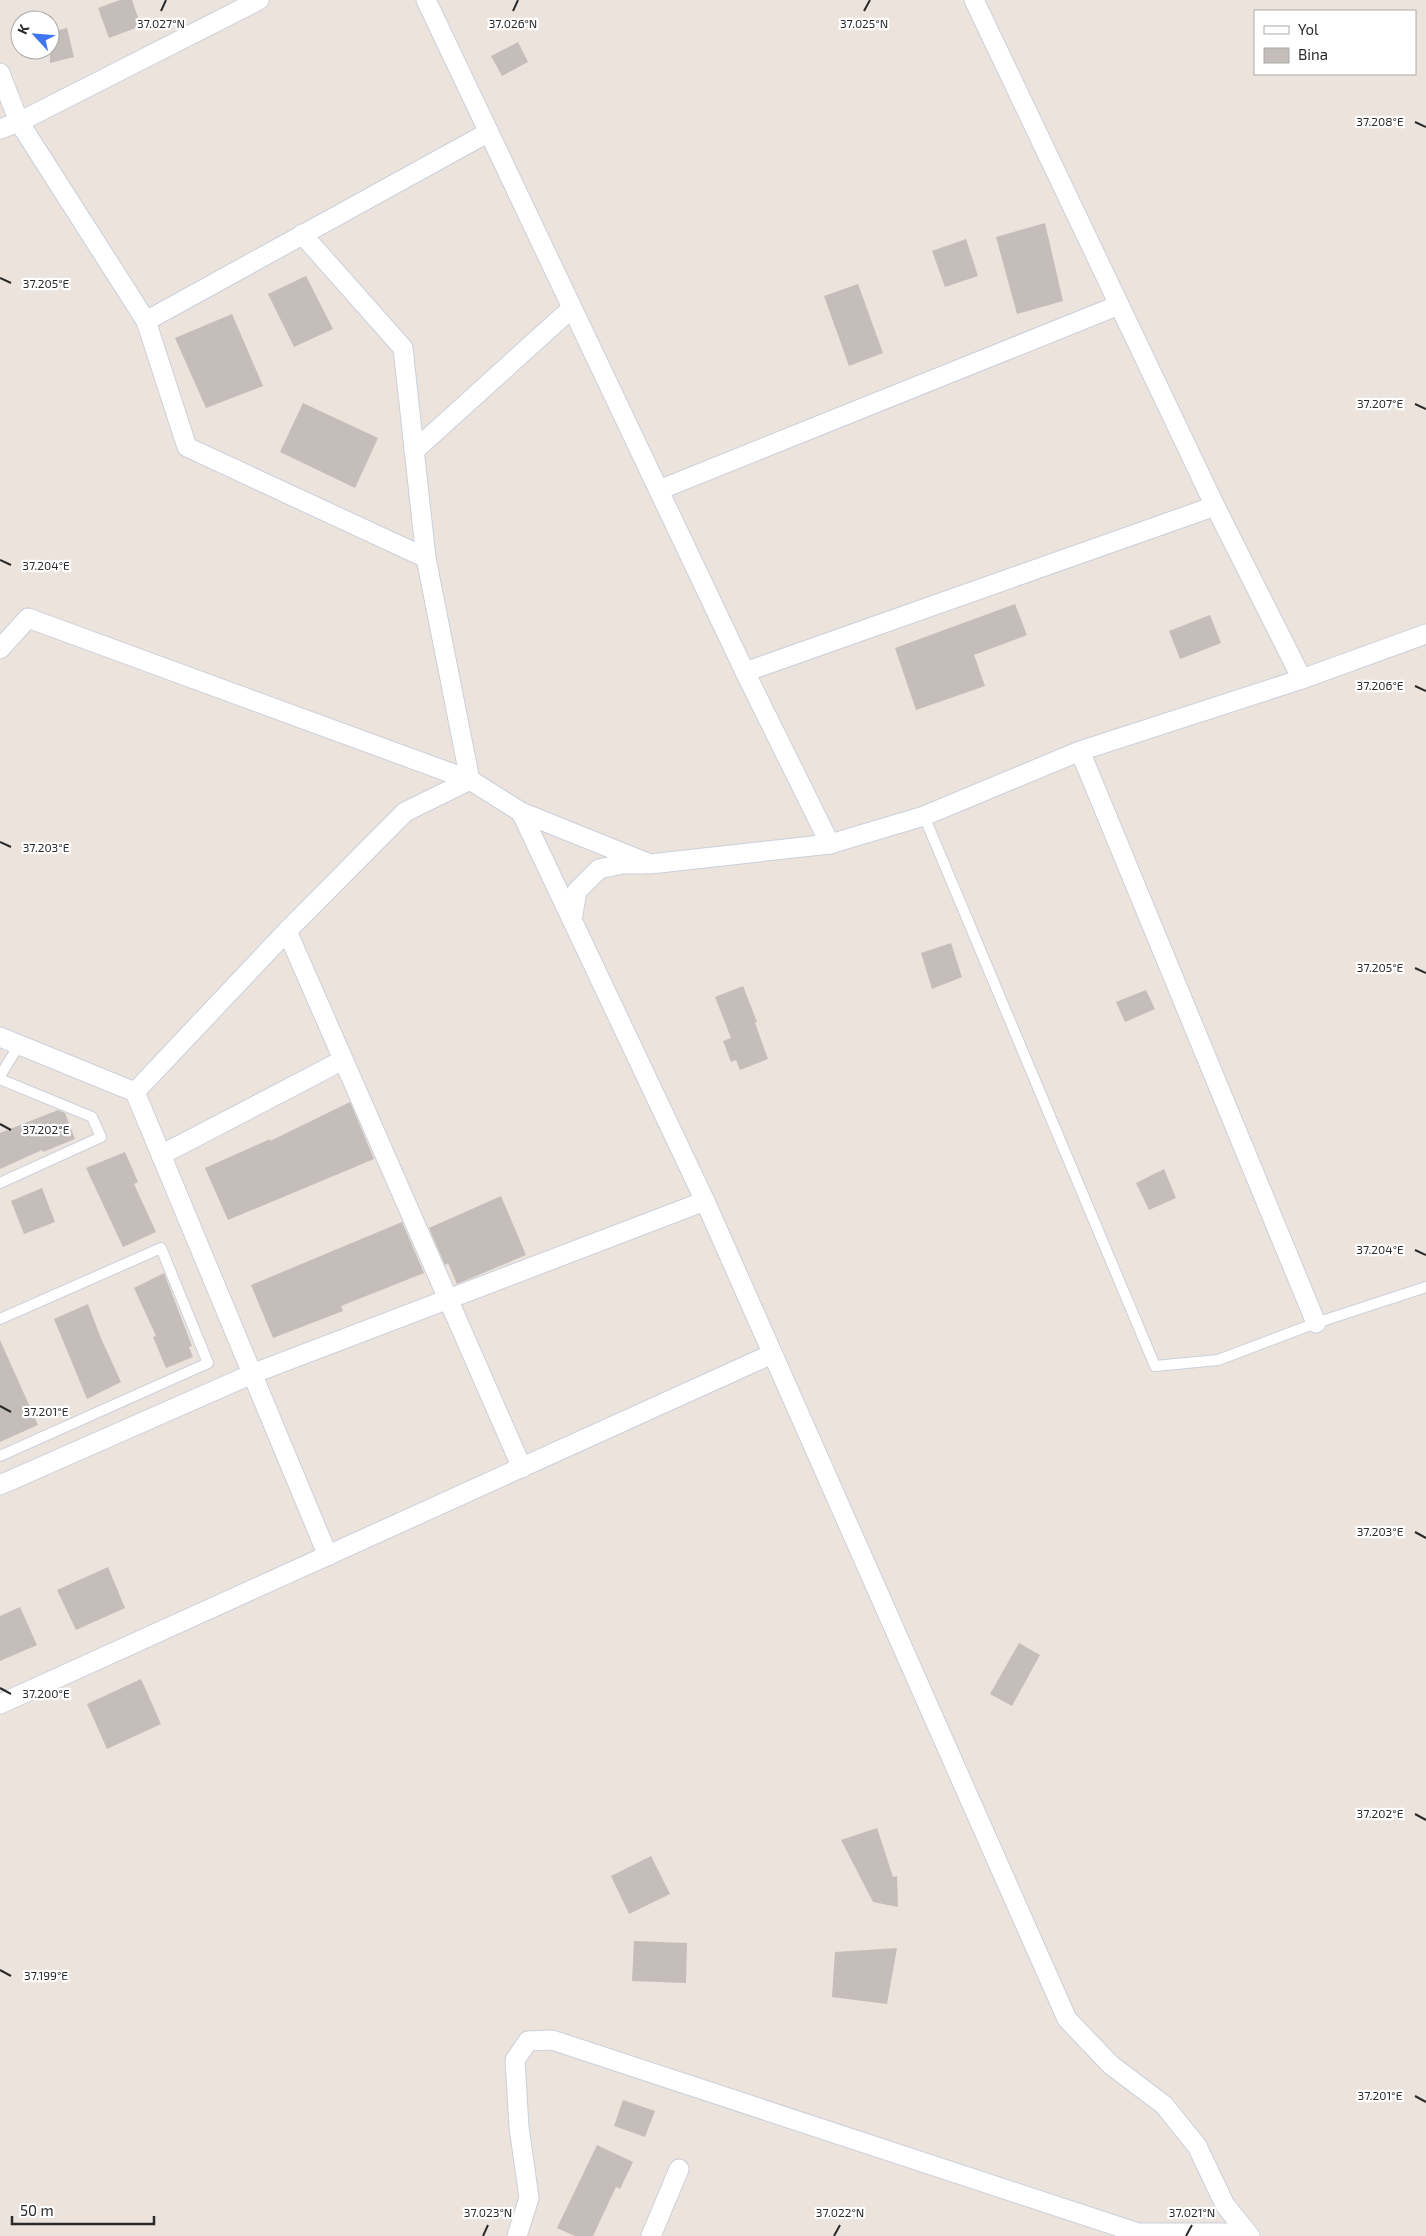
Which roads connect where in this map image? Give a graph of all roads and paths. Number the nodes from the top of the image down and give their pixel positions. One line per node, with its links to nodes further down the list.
1 (260, 0): 5 (street)
2 (426, 0): 7 (street)
3 (974, 0): 9 (street)
4 (0, 73): 5 (street)
5 (19, 122): 6 (street); 11 (street)
6 (0, 129)
7 (489, 132): 8 (street); 10 (street)
8 (302, 234): 11 (street); 12 (street)
9 (1119, 306): 13 (street); 14 (street)
10 (572, 308): 12 (street); 13 (street)
11 (146, 321): 15 (street)
12 (414, 451): 15 (street)
13 (659, 490): 18 (street)
14 (1215, 506): 18 (street); 19 (street)
15 (426, 558): 21 (street)
16 (1426, 634): 19 (street)
17 (0, 649): 21 (street)
18 (745, 672): 24 (street)
19 (1302, 680): 20 (street)
20 (1080, 751): 23 (street); 39 (street)
21 (470, 780): 22 (street); 27 (street)
22 (521, 812): 25 (street); 26 (street)
23 (924, 816): 24 (street); 39 (lane)
24 (830, 844): 25 (street)
25 (650, 864): 26 (street)
26 (572, 920): 35 (street)
27 (287, 931): 30 (street); 32 (street)
28 (0, 1037): 29 (street)
29 (19, 1044): 31 (lane); 32 (street)
30 (343, 1060): 33 (street); 37 (street)
31 (0, 1078): 34 (lane)
32 (135, 1092): 33 (street)
33 (161, 1155): 41 (street)
34 (0, 1183)
35 (705, 1201): 37 (street); 40 (street)
36 (1426, 1287): 39 (lane)
37 (448, 1300): 41 (street); 43 (street)
38 (0, 1319): 42 (lane)
39 (1316, 1323)
40 (772, 1354): 43 (street); 48 (street)
41 (252, 1374): 44 (street); 45 (street)
42 (0, 1456)
43 (522, 1468): 45 (street)
44 (0, 1485)
45 (328, 1556): 46 (street)
46 (0, 1704)
47 (679, 2170): 50 (street)
48 (1249, 2234): 49 (street)
49 (517, 2236)
50 (651, 2236)

